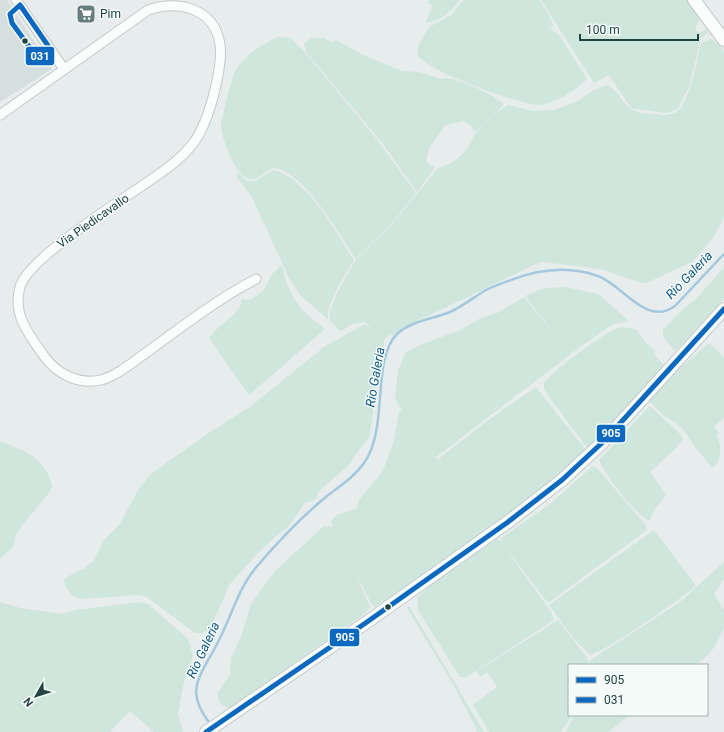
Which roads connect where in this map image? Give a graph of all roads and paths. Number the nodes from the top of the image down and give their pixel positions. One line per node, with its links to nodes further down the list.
1 (16, 0): 4 (street)
2 (694, 0): 3 (main road)
3 (724, 40)
4 (64, 70): 5 (street, Via Piedicavallo); 6 (street, Via Piedicavallo)
5 (0, 115)
6 (256, 279)
7 (724, 309): 8 (main road)
8 (206, 732)

